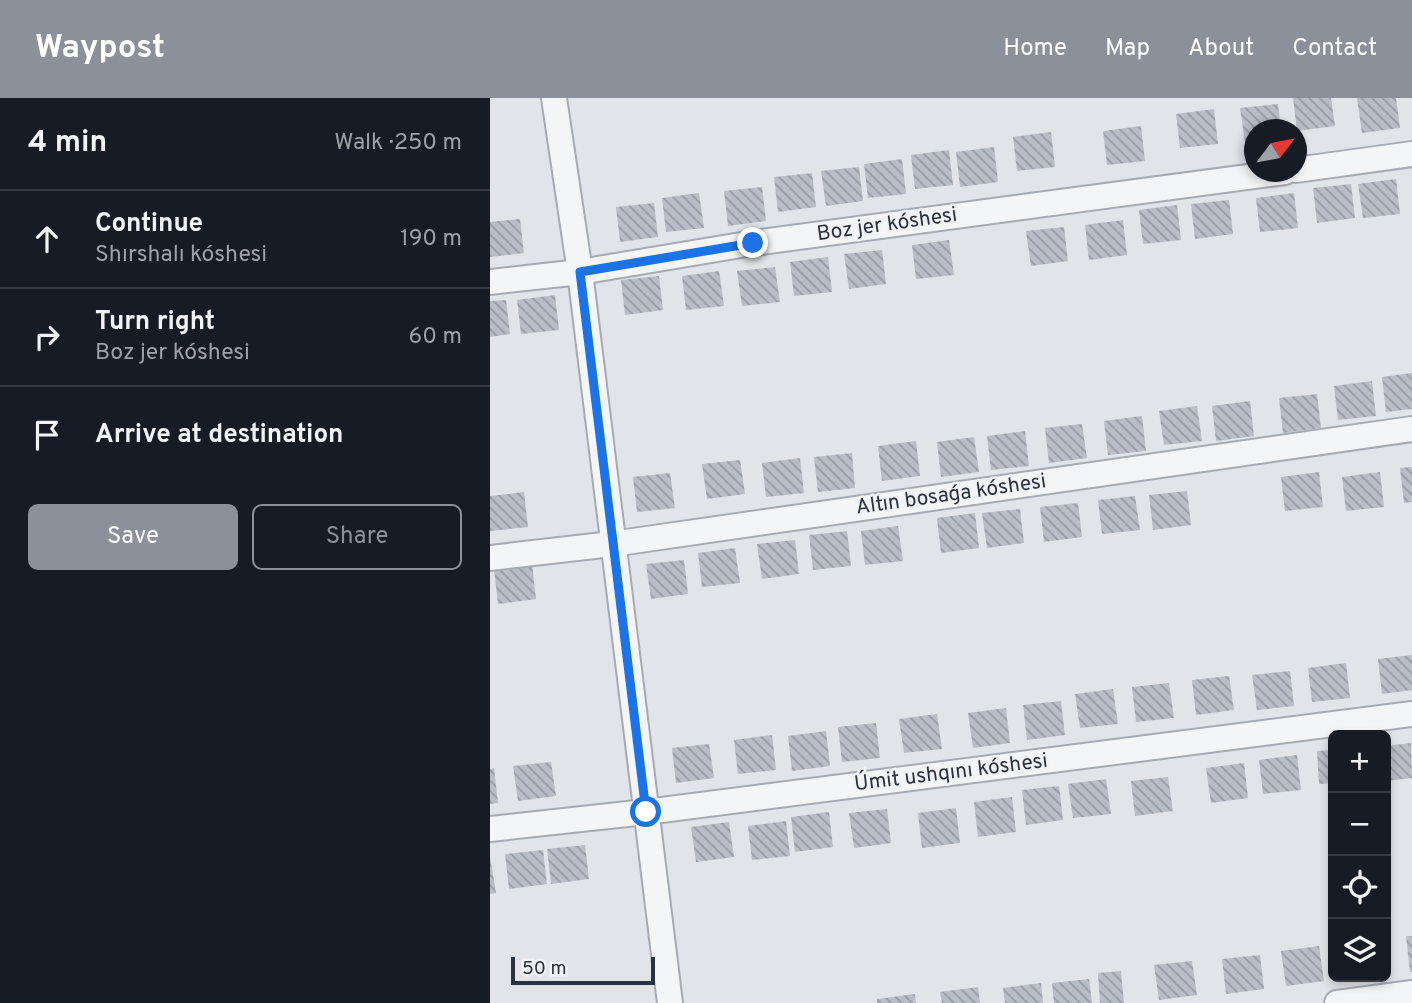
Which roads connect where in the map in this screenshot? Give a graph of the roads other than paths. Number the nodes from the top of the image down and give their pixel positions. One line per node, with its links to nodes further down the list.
1 (554, 98): 5 (street)
2 (1412, 155): 3 (street)
3 (1307, 169)
4 (1244, 177): 5 (street, Boz jer kóshesi)
5 (580, 272): 6 (street, Boz jer kóshesi); 8 (street)
6 (490, 282)
7 (1412, 429): 8 (street, Altın bosaǵa kóshesi)
8 (612, 544): 9 (street, Altın bosaǵa kóshesi); 11 (street)
9 (490, 558)
10 (1412, 714): 11 (street, Úmit ushqını kóshesi)
11 (646, 812): 12 (street, Úmit ushqını kóshesi); 14 (street)
12 (490, 829)
13 (1412, 993): 15 (street)
14 (670, 1003)
15 (1337, 1003)

